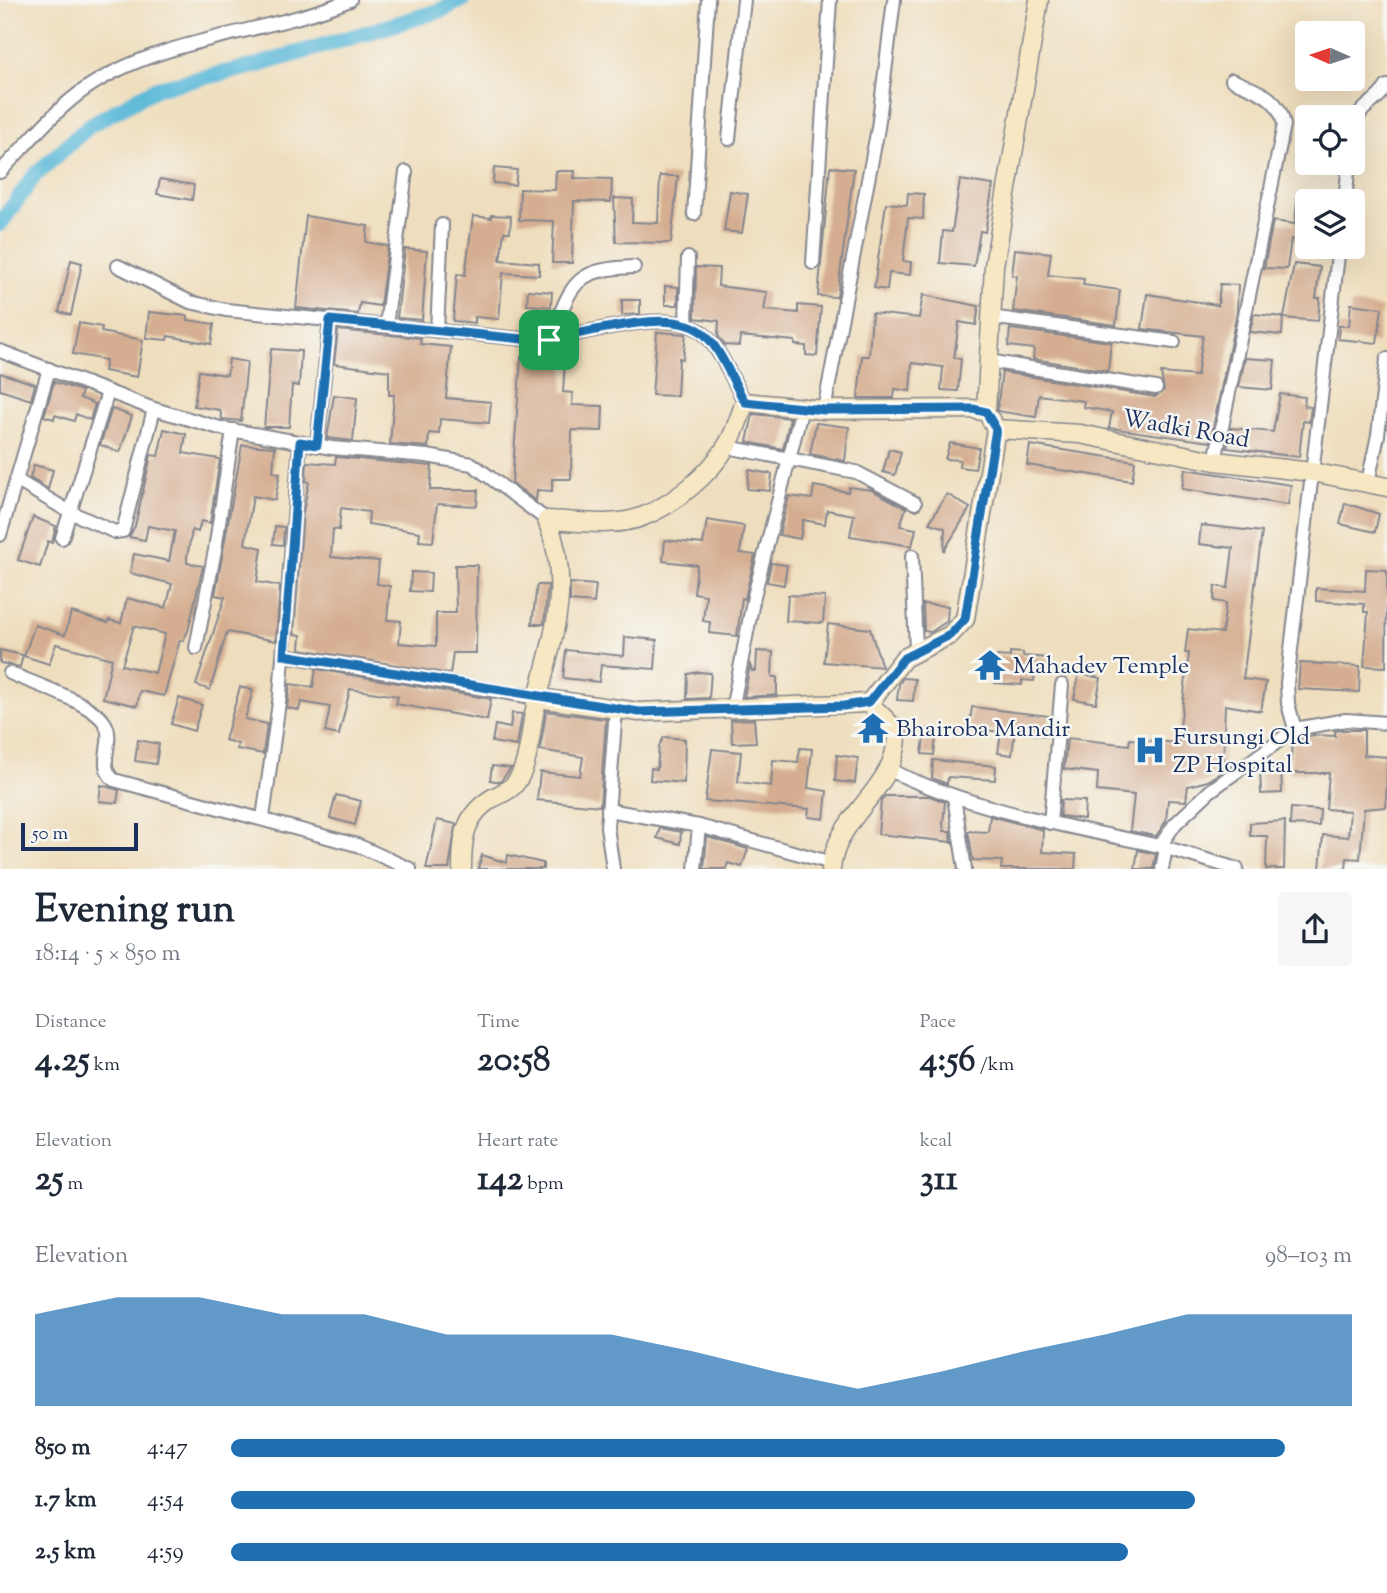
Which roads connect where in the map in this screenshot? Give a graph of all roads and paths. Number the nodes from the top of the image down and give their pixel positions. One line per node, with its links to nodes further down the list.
1 (350, 0): 11 (street)
2 (708, 0): 13 (street)
3 (744, 0): 10 (street)
4 (830, 0): 17 (street)
5 (894, 0): 36 (street)
6 (1039, 0): 20 (street)
7 (1232, 80): 44 (street)
8 (1387, 86): 9 (street)
9 (1365, 106)
10 (729, 139)
11 (0, 172)
12 (407, 172): 23 (street)
13 (694, 214)
14 (442, 225): 24 (street)
15 (688, 258): 22 (street)
16 (1338, 259): 45 (street)
17 (813, 264)
18 (118, 266): 21 (street)
19 (634, 267): 25 (street)
20 (990, 317): 26 (street); 29 (street)
21 (330, 320): 23 (street); 41 (street)
22 (686, 323): 25 (street); 33 (street)
23 (386, 326): 24 (street)
24 (437, 331): 25 (street)
25 (549, 340)
26 (1174, 342)
27 (0, 351): 30 (street)
28 (1387, 359): 47 (street)
29 (988, 360): 31 (street); 37 (street)
30 (49, 369): 32 (street); 46 (street)
31 (1156, 388)
32 (108, 392): 35 (street); 50 (street)
33 (745, 402): 34 (street); 42 (street)
34 (802, 408): 36 (street); 43 (street)
35 (154, 409): 39 (street); 50 (street)
36 (824, 410): 37 (street)
37 (986, 412): 38 (street)
38 (996, 429): 44 (street, Wadki Road); 56 (street)
39 (233, 430): 40 (street); 55 (street)
40 (300, 442): 41 (street); 57 (street)
41 (317, 445): 51 (street)
42 (727, 447): 43 (street); 51 (street)
43 (790, 458): 49 (street); 63 (street)
44 (1216, 461): 45 (street, Wadki Road)
45 (1312, 472): 47 (street, Wadki Road); 65 (street)
46 (16, 480): 50 (street); 52 (street)
47 (1368, 482): 48 (street, Wadki Road)
48 (1387, 487)
49 (915, 503)
50 (70, 512): 53 (street)
51 (547, 520): 60 (street)
52 (0, 535)
53 (62, 538)
54 (912, 556): 56 (street)
55 (196, 648)
56 (916, 650): 61 (street)
57 (284, 655): 60 (street); 69 (street)
58 (10, 673): 69 (street)
59 (1062, 685): 70 (street)
60 (538, 698): 62 (street); 75 (street)
61 (869, 702): 63 (street); 66 (street)
62 (616, 709): 63 (street); 68 (street)
63 (732, 710)
64 (1387, 723): 65 (street)
65 (1294, 729): 72 (street)
66 (890, 771): 67 (street); 73 (street)
67 (954, 797): 70 (street); 78 (street)
68 (608, 810): 71 (street); 76 (street)
69 (263, 818): 74 (street)
70 (1050, 822): 72 (street)
71 (699, 826): 73 (street); 77 (street)
72 (1163, 847): 79 (street); 80 (street)
73 (832, 866)
74 (410, 869)
75 (462, 869)
76 (612, 869)
77 (695, 869)
78 (965, 869)
79 (1162, 869)
80 (1237, 869)

